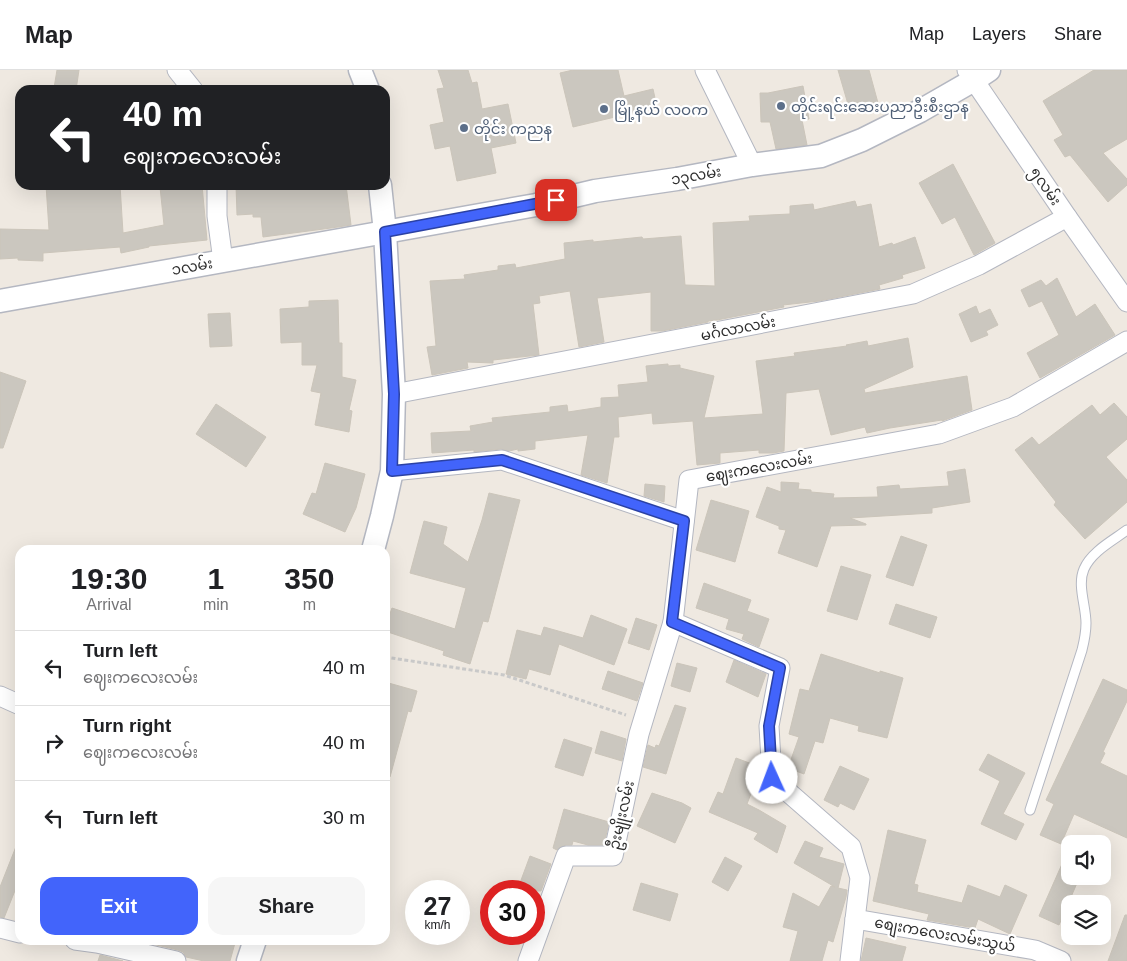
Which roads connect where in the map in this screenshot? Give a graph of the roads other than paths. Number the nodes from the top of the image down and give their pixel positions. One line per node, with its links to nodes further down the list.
1 (178, 70): 5 (street)
2 (360, 70): 6 (street)
3 (705, 70): 7 (street)
4 (977, 73): 7 (street, ၁၃လမ်း); 10 (street, ၅လမ်း)
5 (188, 85)
6 (366, 85)
7 (752, 165): 11 (street, ၁၃လမ်း)
8 (217, 190): 12 (street)
9 (381, 190): 11 (street)
10 (1067, 217): 14 (street, ၅လမ်း); 16 (street, မင်္ဂလာလမ်း)
11 (385, 232): 12 (street, ၁လမ်း); 16 (street)
12 (223, 261): 13 (street, ၁လမ်း)
13 (0, 301)
14 (1127, 302)
15 (1127, 341): 18 (street, ဈေးကလေးလမ်း)
16 (394, 394): 17 (street)
17 (392, 471): 18 (street); 20 (street)
18 (684, 521): 21 (street, ဈေးကလေးလမ်း)
19 (1127, 530): 24 (lane)
20 (374, 545)
21 (672, 622): 25 (street); 32 (street, ဦးမျိုးလမ်း)
22 (0, 696): 23 (street)
23 (15, 703)
24 (1030, 810)
25 (856, 919): 33 (street); 34 (street, စျေးကလေးလမ်းသွယ်)
26 (0, 928): 27 (street)
27 (15, 932)
28 (106, 945): 30 (street)
29 (253, 945): 31 (street)
30 (176, 961)
31 (248, 961)
32 (528, 961)
33 (850, 961)
34 (1061, 961)

